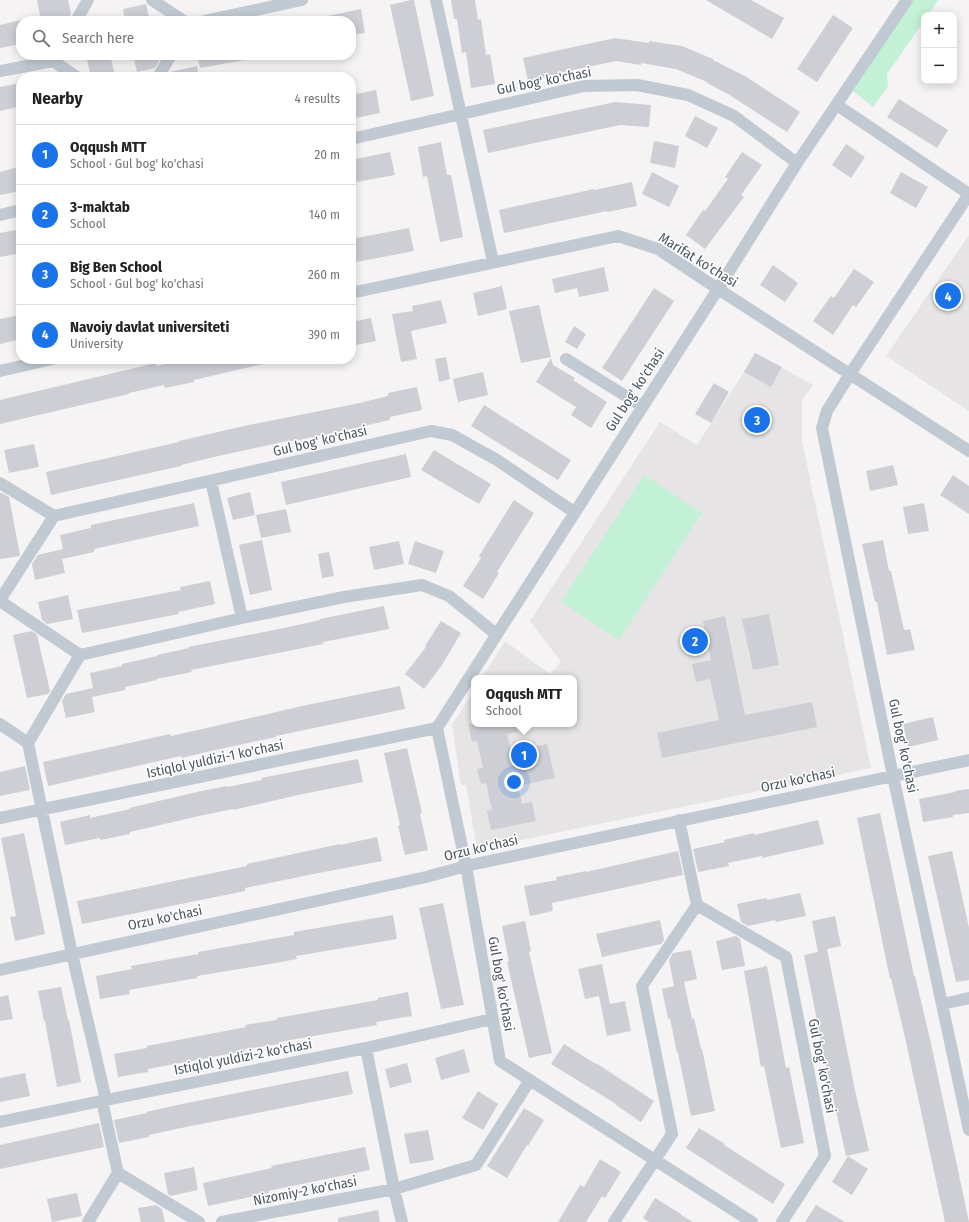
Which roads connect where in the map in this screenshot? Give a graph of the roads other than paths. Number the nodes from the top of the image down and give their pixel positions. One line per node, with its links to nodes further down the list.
1 (88, 0): 6 (street)
2 (152, 0): 7 (street)
3 (302, 0): 8 (street)
4 (436, 0): 16 (street)
5 (907, 0): 15 (street, Gul bog' ko'chasi)
6 (79, 16)
7 (176, 16)
8 (227, 16)
9 (46, 60): 12 (street)
10 (56, 60): 13 (street)
11 (168, 60): 14 (street)
12 (0, 71)
13 (71, 72)
14 (161, 72)
15 (837, 104): 18 (street, Gul bog' ko'chasi); 19 (street)
16 (461, 113): 17 (street, Gul bog' ko'chasi); 18 (street, Gul bog' ko'chasi); 22 (street)
17 (356, 138)
18 (797, 163): 23 (street, Gul bog' ko'chasi)
19 (969, 194): 28 (street, Gul bog' ko'chasi)
20 (16, 211): 21 (street)
21 (0, 215)
22 (493, 262): 23 (street, Marifat ko'chasi); 24 (street, Marifat ko'chasi)
23 (718, 289): 28 (street, Marifat ko'chasi); 29 (street, Gul bog' ko'chasi)
24 (356, 292)
25 (566, 359): 29 (street)
26 (30, 364): 27 (street)
27 (0, 371)
28 (850, 374): 30 (street, Marifat ko'chasi); 43 (street, Gul bog' ko'chasi)
29 (642, 406): 33 (street, Gul bog' ko'chasi)
30 (969, 451)
31 (211, 481): 33 (street, Gul bog' ko'chasi); 34 (street, Gul bog' ko'chasi); 36 (street)
32 (0, 483): 34 (street)
33 (574, 512): 37 (street, Gul bog' ko'chasi)
34 (54, 516): 35 (street)
35 (0, 600): 38 (street)
36 (242, 618): 37 (street); 38 (street)
37 (496, 634): 40 (street, Gul bog' ko'chasi)
38 (80, 655): 41 (street)
39 (0, 724): 41 (street)
40 (437, 728): 44 (street, Istiqlol yuldizi-1 ko'chasi); 47 (street, Gul bog' ko'chasi)
41 (28, 743): 44 (street)
42 (969, 760): 43 (street, Orzu ko'chasi)
43 (894, 776): 46 (street, Orzu ko'chasi); 52 (street, Gul bog' ko'chasi)
44 (42, 810): 45 (street, Istiqlol yuldizi-1 ko'chasi); 49 (street)
45 (0, 818)
46 (679, 820): 47 (street, Orzu ko'chasi); 48 (street)
47 (466, 866): 49 (street, Orzu ko'chasi); 53 (street, Gul bog' ko'chasi)
48 (696, 905): 59 (street); 68 (street, Gul bog' ko'chasi)
49 (72, 954): 50 (street, Orzu ko'chasi); 56 (street)
50 (0, 970)
51 (969, 998): 52 (street)
52 (942, 1004): 58 (street, Gul bog' ko'chasi)
53 (492, 1019): 54 (street, Istiqlol yuldizi-2 ko'chasi); 55 (street, Gul bog' ko'chasi)
54 (366, 1048): 56 (street, Istiqlol yuldizi-2 ko'chasi); 61 (street)
55 (530, 1080): 59 (street, Gul bog' ko'chasi); 61 (street, Nizomiy-2 ko'chasi)
56 (104, 1100): 57 (street, Istiqlol yuldizi-2 ko'chasi); 60 (street)
57 (0, 1122)
58 (969, 1130)
59 (655, 1160): 66 (street); 67 (street, Gul bog' ko'chasi)
60 (118, 1173): 62 (street); 63 (street)
61 (394, 1188): 64 (street, Nizomiy-2 ko'chasi); 65 (street)
62 (88, 1222)
63 (199, 1222)
64 (222, 1222)
65 (402, 1222)
66 (614, 1222)
67 (752, 1222)
68 (782, 1222)

